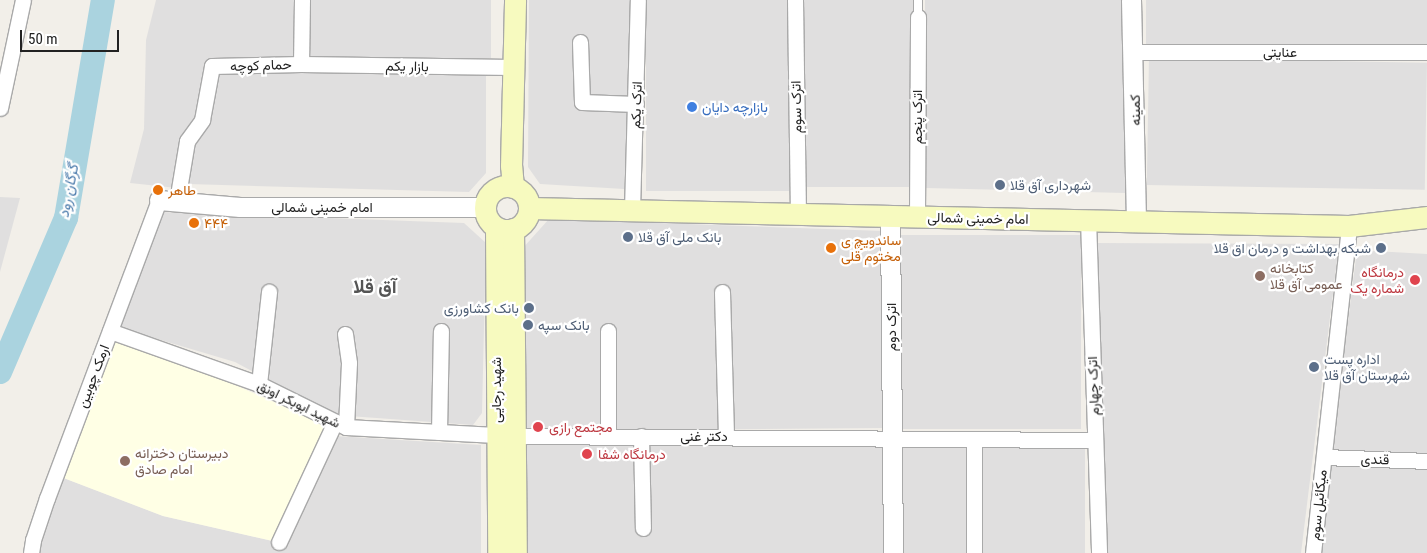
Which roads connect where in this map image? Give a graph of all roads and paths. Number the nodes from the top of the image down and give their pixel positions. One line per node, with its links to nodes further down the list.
1 (23, 0): 15 (street)
2 (302, 0): 12 (street)
3 (515, 0): 13 (main road)
4 (638, 0): 14 (street, اترک یکم)
5 (795, 0): 21 (street, اترک سوم)
6 (918, 0): 8 (lane)
7 (1132, 0): 10 (street, کمینه)
8 (918, 17): 23 (street, اترک پنجم)
9 (580, 42): 14 (street)
10 (1134, 52): 11 (street, عنایتی); 26 (street, کمینه)
11 (1427, 52)
12 (301, 64): 13 (street, بازار یکم); 17 (street, حمام کوچه)
13 (512, 67): 16 (main road)
14 (636, 104): 20 (street, اترک یکم)
15 (0, 108)
16 (513, 187): 18 (main road); 19 (main road)
17 (168, 201): 18 (street, امام خمینی شمالی); 31 (street, ارمک چوبین)
18 (485, 207): 28 (main road)
19 (529, 208): 20 (main road, امام خمینی شمالی); 28 (main road)
20 (632, 210): 21 (main road, امام خمینی شمالی)
21 (798, 213): 22 (main road, امام خمینی شمالی)
22 (890, 216): 23 (main road, امام خمینی شمالی); 42 (street, اترک دوم)
23 (917, 217): 25 (main road, امام خمینی شمالی)
24 (1427, 217): 27 (main road, امام خمینی شمالی)
25 (1088, 219): 26 (main road, امام خمینی شمالی); 44 (street, اترک چهارم)
26 (1136, 220): 27 (main road, امام خمینی شمالی)
27 (1349, 226): 45 (street, میکائیل سوم)
28 (505, 229): 38 (main road, شهید رجایی)
29 (269, 292): 35 (street)
30 (722, 292): 41 (street)
31 (110, 331): 35 (street, شهید ابوبکر اونق); 49 (street, ارمک چوبین)
32 (608, 331): 39 (street)
33 (441, 332): 37 (street)
34 (345, 334): 36 (street)
35 (258, 384): 36 (street, شهید ابوبکر اونق)
36 (340, 425): 37 (street, شهید ابوبکر اونق); 48 (street)
37 (439, 432): 38 (street, شهید ابوبکر اونق)
38 (506, 435): 39 (street, دکتر غنی); 50 (main road, شهید رجایی); 51 (main road, شهید رجایی)
39 (608, 436): 40 (street, دکتر غنی)
40 (641, 436): 41 (street, دکتر غنی); 47 (street)
41 (726, 436): 42 (street, دکتر غنی)
42 (892, 438): 43 (street, دکتر غنی); 52 (street, اترک دوم)
43 (974, 439): 44 (street, دکتر غنی); 53 (street)
44 (1094, 440): 54 (street, اترک چهارم)
45 (1324, 457): 46 (street, قندی); 55 (street, میکائیل سوم)
46 (1427, 461)
47 (643, 528)
48 (279, 542)
49 (31, 553)
50 (498, 553)
51 (516, 553)
52 (893, 553)
53 (974, 553)
54 (1099, 553)
55 (1313, 553)

